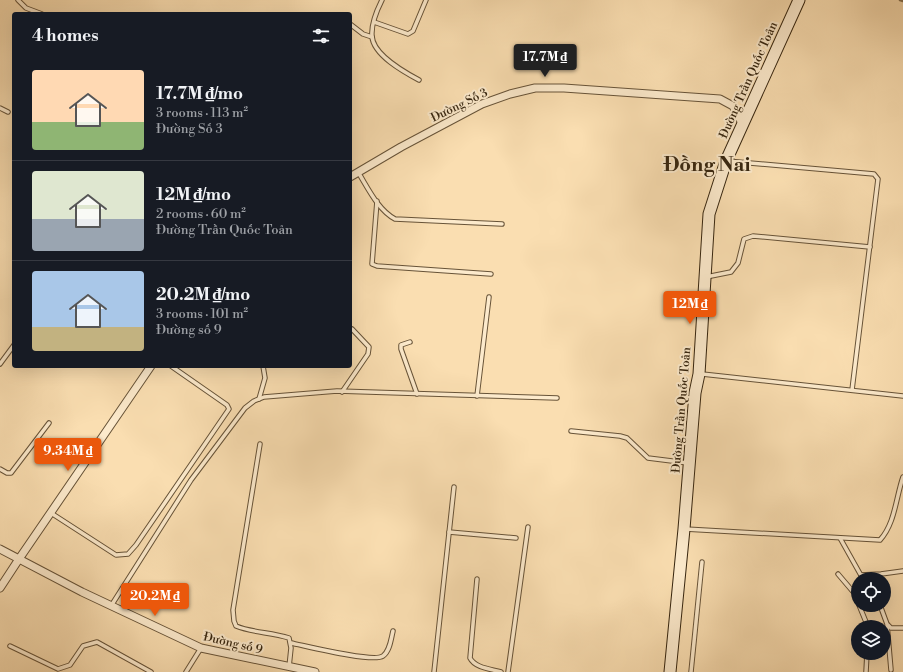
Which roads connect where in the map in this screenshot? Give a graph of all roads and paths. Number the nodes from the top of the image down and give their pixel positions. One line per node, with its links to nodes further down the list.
1 (18, 0): 5 (lane)
2 (382, 0): 6 (lane)
3 (426, 0): 6 (lane)
4 (799, 0): 12 (main road, Đường Trần Quốc Toản)
5 (37, 12)
6 (374, 22): 8 (lane)
7 (352, 26): 8 (lane)
8 (372, 37): 9 (lane)
9 (419, 80)
10 (0, 108): 11 (lane)
11 (8, 112)
12 (742, 125): 13 (main road, Đường Trần Quốc Toản); 14 (street, Đường Số 3)
13 (726, 161): 18 (lane); 20 (main road, Đường Trần Quốc Toản)
14 (358, 172): 15 (street, Đường Số 3); 16 (lane)
15 (352, 176)
16 (376, 201): 17 (lane); 19 (lane)
17 (502, 224)
18 (870, 247): 20 (lane); 30 (lane)
19 (491, 274)
20 (705, 277): 29 (main road, Đường Trần Quốc Toản)
21 (490, 297): 33 (lane)
22 (352, 329): 31 (lane)
23 (410, 342): 32 (lane)
24 (12, 348): 25 (lane)
25 (0, 364)
26 (150, 368): 44 (street)
27 (174, 368): 44 (lane)
28 (264, 368): 36 (lane)
29 (698, 374): 30 (lane); 40 (main road, Đường Trần Quốc Toản)
30 (852, 390): 34 (lane)
31 (342, 392): 32 (lane); 36 (lane)
32 (417, 394): 33 (lane)
33 (477, 396): 35 (lane)
34 (903, 396)
35 (557, 398)
36 (259, 399): 60 (lane)
37 (49, 422): 41 (lane)
38 (571, 431): 40 (lane)
39 (260, 444): 64 (lane)
40 (689, 463): 46 (main road, Đường Trần Quốc Toản)
41 (0, 469)
42 (903, 477): 49 (lane)
43 (454, 487): 47 (lane)
44 (51, 513): 51 (street)
45 (528, 527): 76 (lane)
46 (684, 529): 49 (lane); 77 (main road, Đường Trần Quốc Toản)
47 (449, 532): 48 (lane); 74 (lane)
48 (516, 538)
49 (840, 538): 54 (lane)
50 (0, 549): 51 (street, Đường số 9)
51 (18, 559): 58 (street); 60 (street, Đường số 9)
52 (702, 562): 78 (lane)
53 (903, 571): 55 (lane)
54 (859, 572)
55 (891, 573)
56 (838, 574): 59 (lane)
57 (477, 579): 75 (lane)
58 (0, 588)
59 (851, 589)
60 (111, 606): 66 (street, Đường số 9)
61 (891, 628): 62 (lane)
62 (903, 628)
63 (393, 631): 64 (lane)
64 (291, 643): 69 (lane)
65 (10, 646): 71 (lane)
66 (201, 648): 69 (street, Đường số 9); 72 (lane)
67 (867, 660): 79 (lane)
68 (890, 660): 70 (lane)
69 (289, 667): 73 (street, Đường số 9)
70 (891, 670)
71 (151, 672)
72 (186, 672)
73 (315, 672)
74 (434, 672)
75 (501, 672)
76 (508, 672)
77 (670, 672)
78 (691, 672)
79 (866, 672)

